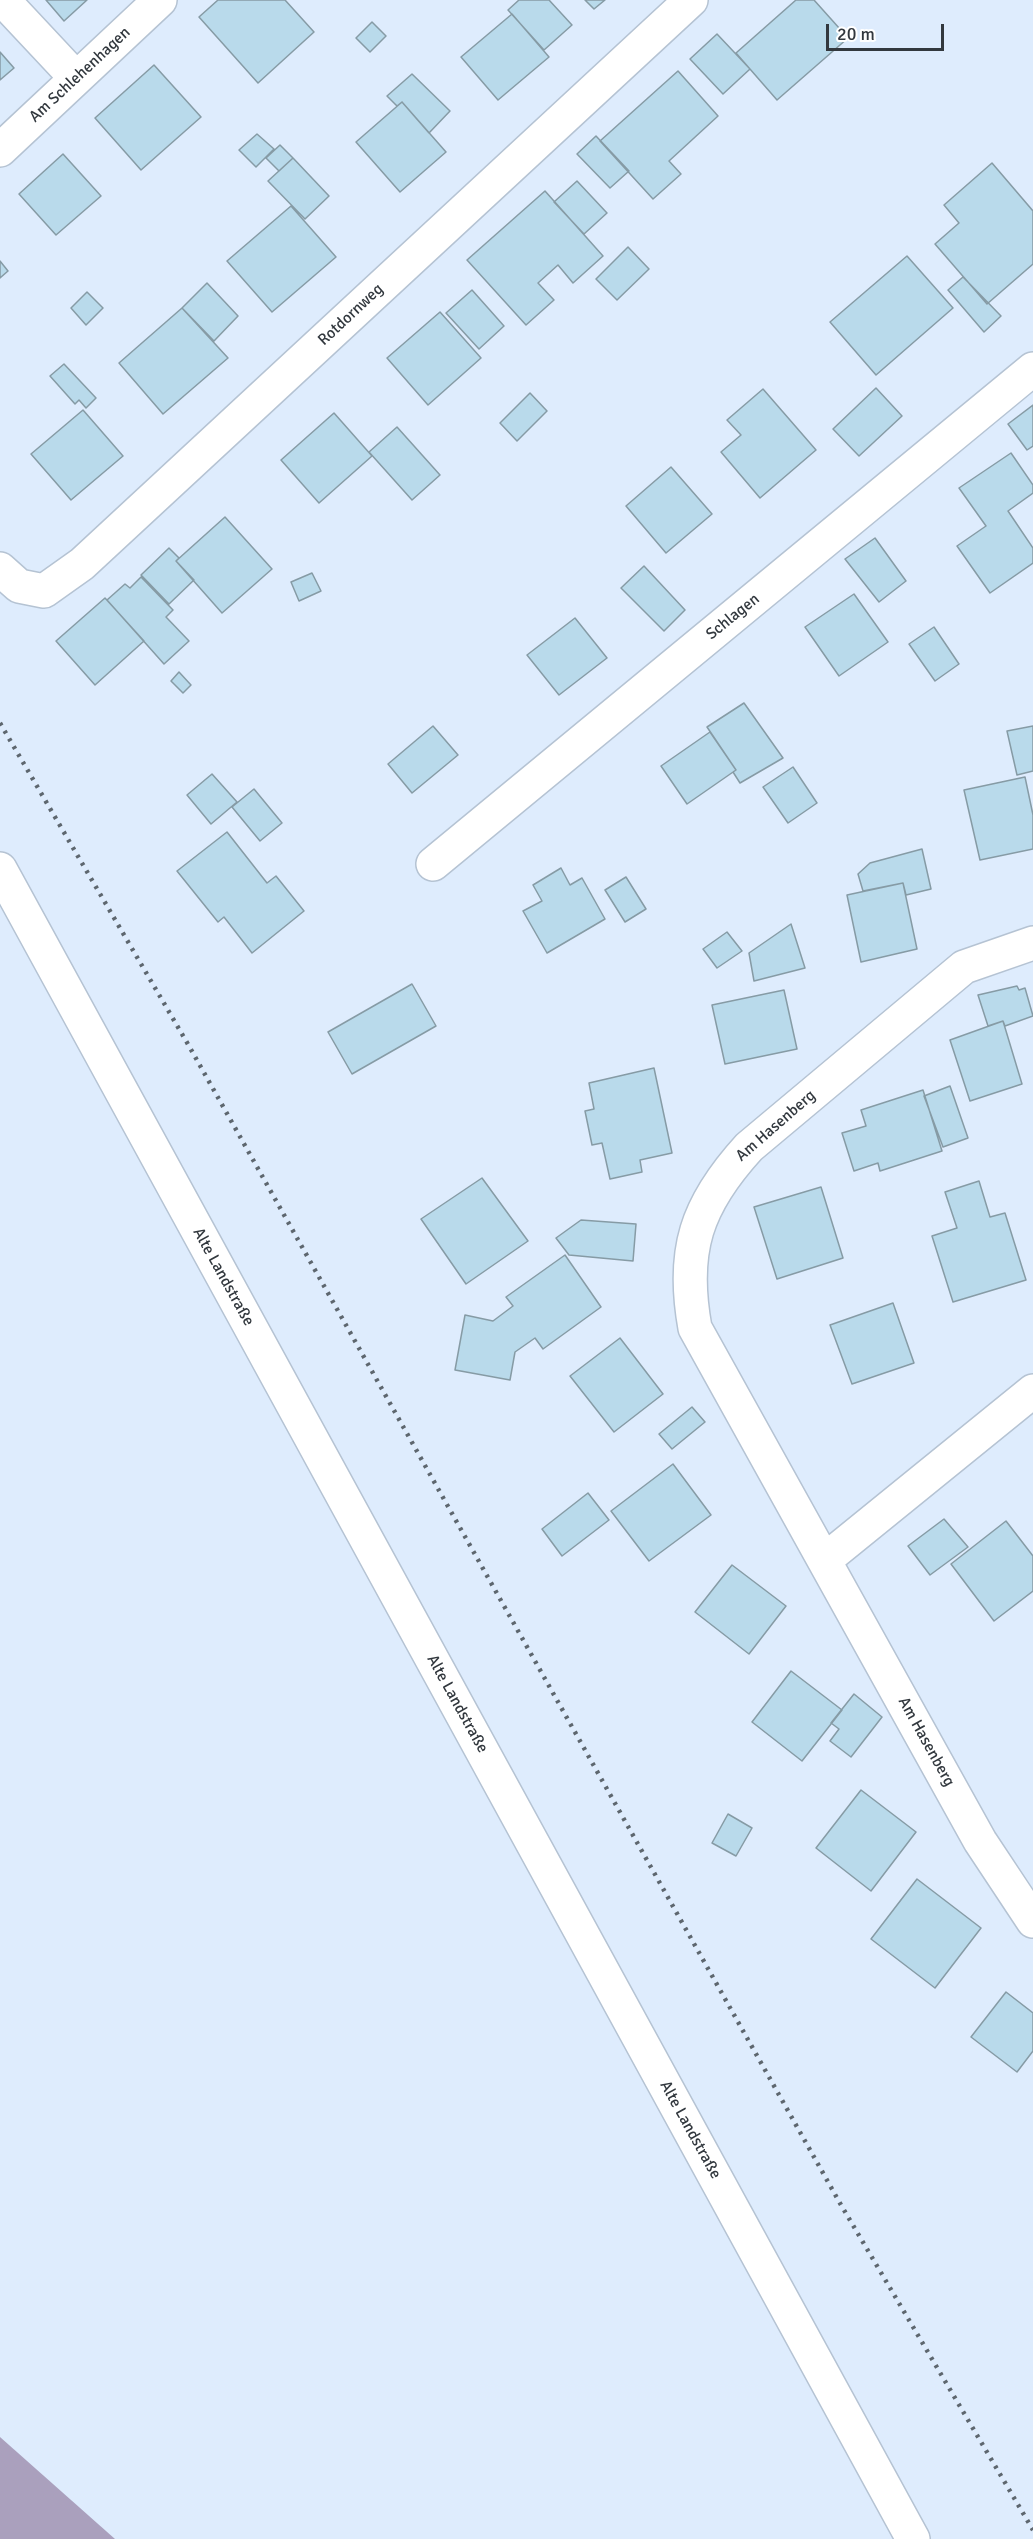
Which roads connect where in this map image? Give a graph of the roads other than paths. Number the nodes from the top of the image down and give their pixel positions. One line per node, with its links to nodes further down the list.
1 (3, 0): 4 (street)
2 (160, 0): 4 (street, Am Schlehenhagen)
3 (691, 0): 7 (street, Rotdornweg)
4 (76, 78): 5 (street, Am Schlehenhagen)
5 (0, 150)
6 (1033, 369): 8 (street, Schlagen)
7 (0, 569)
8 (433, 864)
9 (0, 869): 14 (street, Alte Landstraße)
10 (1033, 944): 12 (street, Am Hasenberg)
11 (1033, 1391): 12 (street)
12 (826, 1559): 13 (street, Am Hasenberg)
13 (1033, 1921)
14 (913, 2539)

